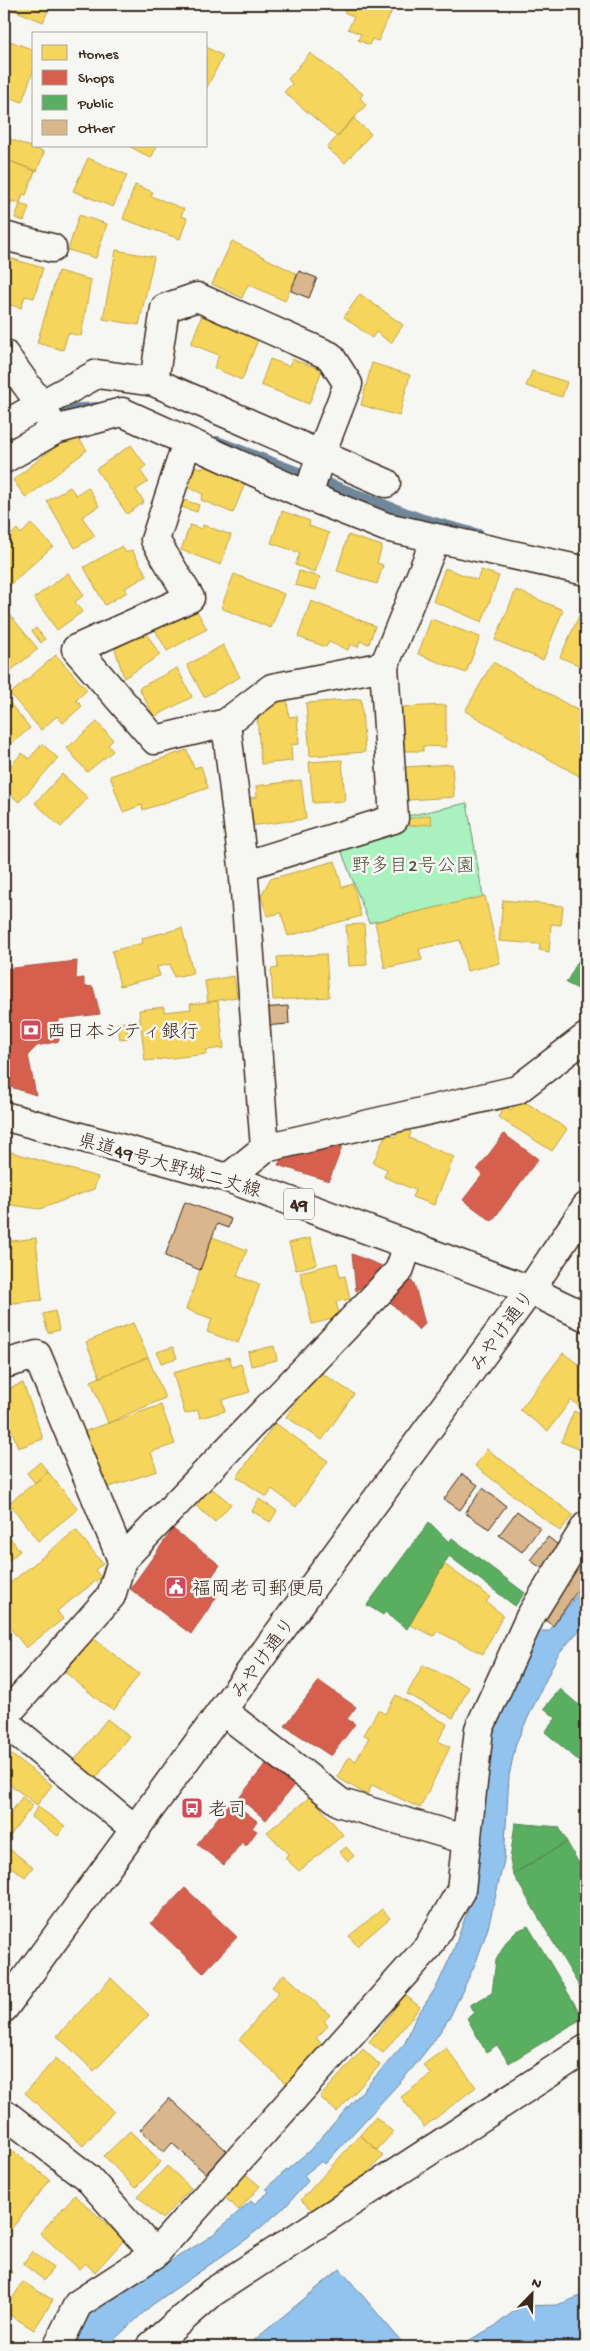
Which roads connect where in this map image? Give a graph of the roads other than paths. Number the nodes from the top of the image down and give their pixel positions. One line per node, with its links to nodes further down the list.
1 (4, 236): 2 (main road)
2 (52, 248)
3 (4, 354): 5 (main road)
4 (154, 382): 5 (main road); 10 (main road); 10 (main road)
5 (42, 405): 6 (main road); 7 (main road)
6 (4, 425)
7 (55, 430): 8 (main road); 9 (main road)
8 (187, 442): 10 (main road); 15 (main road)
9 (4, 459)
10 (315, 473): 11 (main road); 12 (main road)
11 (386, 483)
12 (436, 538): 13 (main road); 14 (main road)
13 (586, 571)
14 (384, 666): 15 (main road); 16 (main road)
15 (226, 723): 16 (main road)
16 (244, 866): 19 (main road)
17 (586, 1037): 19 (main road)
18 (4, 1116): 20 (main road, 県道49号大野城二丈線 / 49)
19 (266, 1148): 20 (main road)
20 (228, 1178): 22 (main road, 県道49号大野城二丈線 / 49)
21 (586, 1207): 23 (main road, みやけ通り)
22 (408, 1245): 23 (main road, 県道49号大野城二丈線 / 49); 27 (main road)
23 (530, 1290): 24 (main road, 県道49号大野城二丈線 / 49); 28 (main road, みやけ通り)
24 (586, 1317)
25 (4, 1364): 27 (main road)
26 (586, 1526): 31 (main road)
27 (122, 1560): 29 (main road)
28 (223, 1711): 30 (main road, みやけ通り); 31 (main road)
29 (4, 1718): 30 (main road)
30 (136, 1830): 32 (main road, みやけ通り)
31 (467, 1840): 35 (main road)
32 (4, 2008)
33 (586, 2049): 37 (main road)
34 (4, 2113): 35 (main road)
35 (155, 2254): 36 (main road)
36 (57, 2347)
37 (150, 2347)

